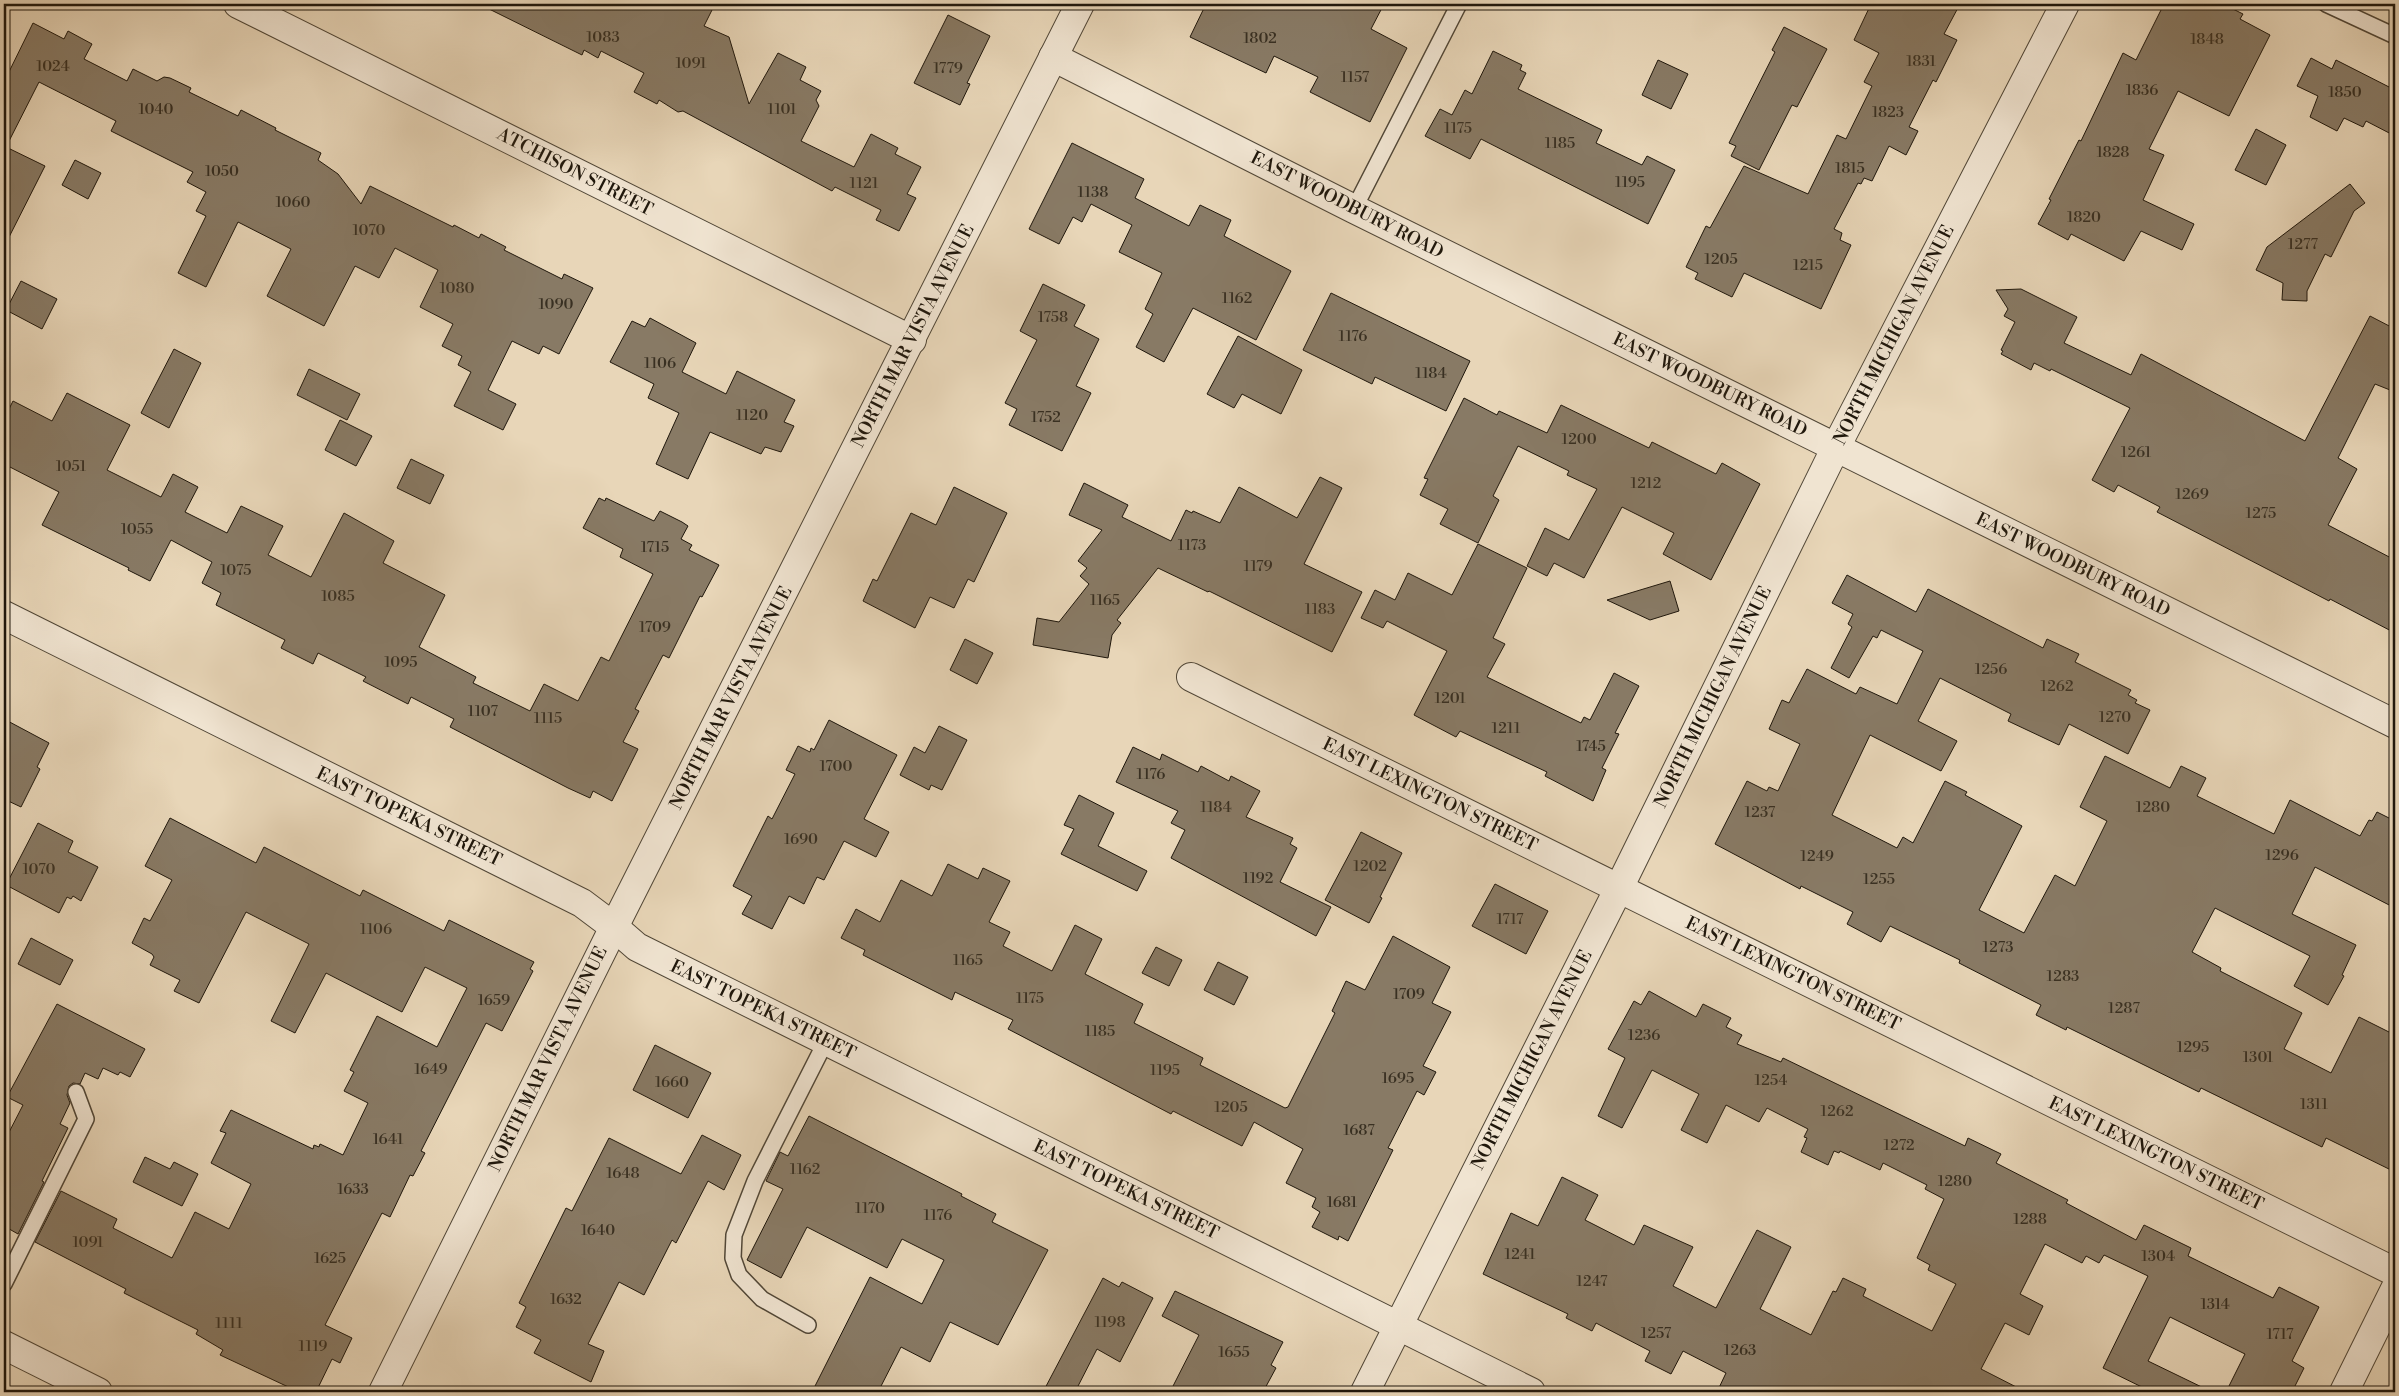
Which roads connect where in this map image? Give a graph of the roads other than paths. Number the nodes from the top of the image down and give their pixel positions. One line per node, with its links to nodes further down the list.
1 (238, 4): 9 (street, ATCHISON STREET)
2 (1080, 4): 7 (street, NORTH MAR VISTA AVENUE)
3 (1459, 4): 8 (lane)
4 (2064, 4): 10 (street, NORTH MICHIGAN AVENUE)
5 (2326, 4): 6 (lane)
6 (2395, 36)
7 (1053, 56): 8 (street, EAST WOODBURY ROAD); 9 (street, NORTH MAR VISTA AVENUE)
8 (1354, 209): 10 (street, EAST WOODBURY ROAD)
9 (912, 340): 15 (street, NORTH MAR VISTA AVENUE)
10 (1836, 447): 13 (street, EAST WOODBURY ROAD); 14 (street, NORTH MICHIGAN AVENUE)
11 (4, 615): 15 (street, EAST TOPEKA STREET)
12 (1191, 677): 14 (street, EAST LEXINGTON STREET)
13 (2395, 724)
14 (1619, 888): 18 (street, EAST LEXINGTON STREET); 22 (street, NORTH MICHIGAN AVENUE)
15 (614, 927): 16 (street, EAST TOPEKA STREET); 25 (street, NORTH MAR VISTA AVENUE)
16 (826, 1041): 21 (lane); 22 (street, EAST TOPEKA STREET)
17 (76, 1092): 19 (lane)
18 (2395, 1272)
19 (4, 1284)
20 (2395, 1289): 28 (street)
21 (808, 1325)
22 (1398, 1325): 26 (street, NORTH MICHIGAN AVENUE); 27 (street, EAST TOPEKA STREET)
23 (4, 1344): 24 (street)
24 (98, 1392)
25 (383, 1392)
26 (1365, 1392)
27 (1531, 1392)
28 (2344, 1392)

